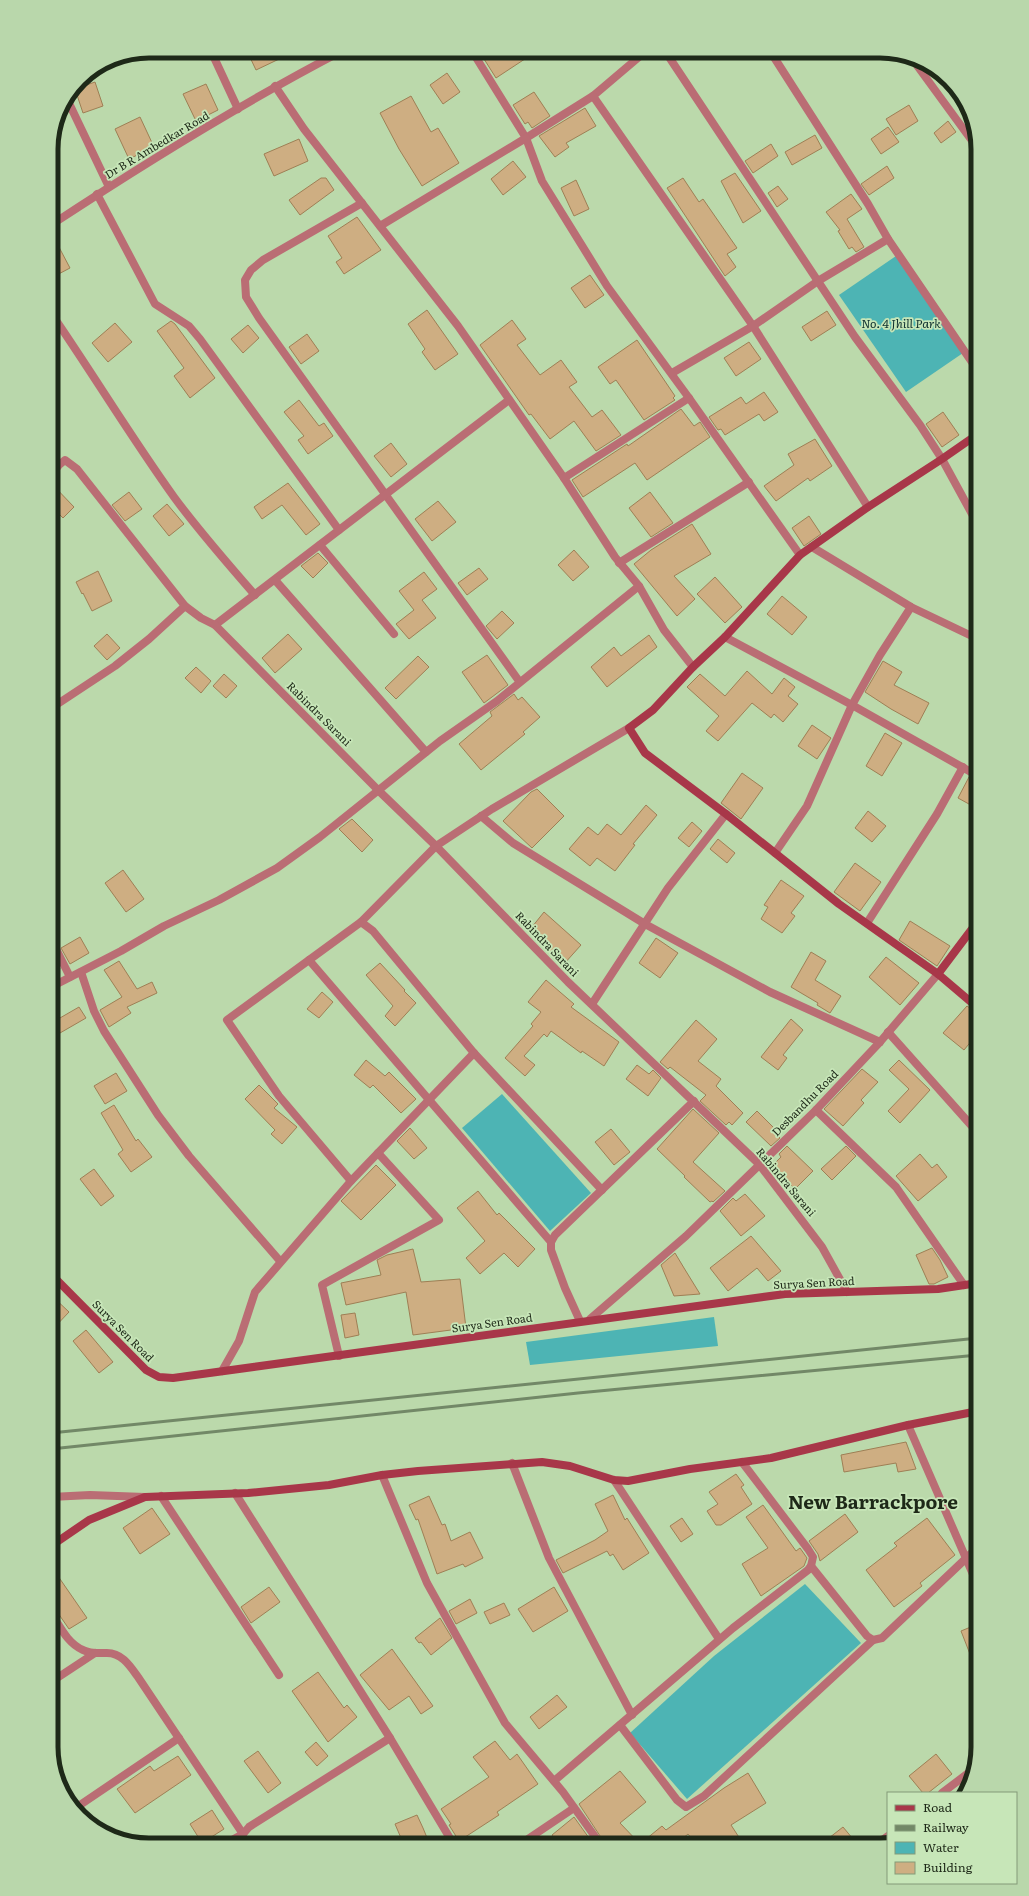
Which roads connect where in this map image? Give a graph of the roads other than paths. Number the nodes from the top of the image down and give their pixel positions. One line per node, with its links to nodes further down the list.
1 (214, 58): 11 (street)
2 (329, 58): 8 (street, Dr B R Ambedkar Road)
3 (476, 58): 12 (street)
4 (638, 58): 9 (street)
5 (670, 58): 20 (street)
6 (774, 58): 19 (street)
7 (917, 66): 13 (street)
8 (275, 86): 11 (street, Dr B R Ambedkar Road); 16 (street)
9 (593, 96): 12 (street); 22 (street)
10 (70, 105): 14 (street)
11 (238, 108): 14 (street, Dr B R Ambedkar Road)
12 (526, 138): 18 (street); 24 (street)
13 (970, 138)
14 (109, 186): 15 (street, Dr B R Ambedkar Road)
15 (98, 194): 17 (street, Dr B R Ambedkar Road); 35 (street)
16 (362, 203): 18 (street); 32 (street)
17 (58, 220)
18 (380, 226): 26 (street)
19 (888, 239): 20 (street); 23 (street)
20 (818, 281): 22 (street); 28 (street)
21 (58, 324): 42 (street)
22 (753, 326): 24 (street); 33 (street)
23 (971, 361)
24 (672, 373): 25 (street)
25 (689, 398): 30 (street); 31 (street)
26 (509, 400): 30 (street); 32 (street)
27 (971, 439): 28 (street)
28 (942, 459): 33 (street); 34 (street)
29 (58, 466): 43 (street, Rabindra Sarani)
30 (564, 478): 39 (street)
31 (748, 482): 38 (street); 39 (street)
32 (385, 495): 35 (street); 50 (street)
33 (868, 507): 37 (street)
34 (971, 512)
35 (339, 530): 36 (street)
36 (320, 545): 40 (street); 46 (street)
37 (812, 547): 38 (street); 44 (street)
38 (800, 555): 48 (street)
39 (619, 562): 41 (street)
40 (274, 580): 42 (street); 54 (street)
41 (639, 586): 49 (street); 50 (street)
42 (255, 595): 45 (street)
43 (185, 606): 45 (street, Rabindra Sarani); 51 (street)
44 (911, 607): 47 (street); 52 (street)
45 (215, 625): 57 (street, Rabindra Sarani)
46 (394, 634)
47 (971, 636)
48 (725, 637): 49 (street); 52 (street)
49 (693, 667): 53 (street)
50 (519, 681): 54 (street)
51 (59, 703)
52 (852, 705): 55 (street); 61 (street)
53 (629, 728): 58 (street); 59 (street)
54 (426, 752): 57 (street)
55 (963, 767): 56 (street); 63 (street)
56 (971, 772)
57 (379, 791): 60 (street, Rabindra Sarani); 68 (street)
58 (726, 814): 61 (street); 64 (street)
59 (481, 816): 60 (street); 64 (street)
60 (436, 846): 62 (street); 73 (street, Rabindra Sarani)
61 (775, 853): 63 (street)
62 (361, 922): 67 (street); 76 (street)
63 (867, 923): 69 (street)
64 (645, 924): 73 (street); 75 (street)
65 (971, 930): 69 (street)
66 (58, 952): 70 (street)
67 (309, 960): 77 (street); 83 (street)
68 (81, 972): 70 (street); 86 (street)
69 (938, 974): 72 (street); 74 (street, Desbandhu Road)
70 (70, 977): 71 (street)
71 (58, 983)
72 (971, 1002)
73 (592, 1004): 78 (street, Rabindra Sarani)
74 (888, 1032): 75 (street, Desbandhu Road); 80 (street)
75 (880, 1042): 79 (street, Desbandhu Road)
76 (474, 1053): 77 (street); 84 (street)
77 (429, 1101): 81 (street); 85 (street)
78 (694, 1102): 82 (street, Rabindra Sarani); 84 (street)
79 (816, 1110): 82 (street, Desbandhu Road); 89 (street)
80 (971, 1125)
81 (378, 1153): 83 (street); 93 (street)
82 (759, 1164): 90 (street, Rabindra Sarani); 91 (street, Desbandhu Road)
83 (351, 1181): 86 (street)
84 (602, 1190): 85 (street)
85 (551, 1242): 92 (street)
86 (280, 1261): 94 (street)
87 (58, 1281): 94 (street, Surya Sen Road)
88 (971, 1284): 89 (street, Surya Sen Road)
89 (964, 1285): 90 (street, Surya Sen Road)
90 (847, 1292): 91 (street, Surya Sen Road)
91 (590, 1319): 92 (street, Surya Sen Road)
92 (580, 1321): 93 (street, Surya Sen Road)
93 (339, 1356): 94 (street, Surya Sen Road)
94 (222, 1371)
95 (971, 1412): 96 (street)
96 (908, 1424): 97 (street); 107 (street)
97 (742, 1462): 100 (street); 108 (street)
98 (512, 1463): 99 (street); 100 (street); 116 (street)
99 (382, 1475): 101 (street); 121 (street)
100 (614, 1480): 111 (street)
101 (235, 1493): 102 (street); 119 (street)
102 (161, 1496): 104 (street); 114 (street)
103 (58, 1497): 104 (street)
104 (145, 1497): 105 (street)
105 (58, 1541)
106 (971, 1553): 107 (street)
107 (967, 1557): 109 (street); 112 (street)
108 (812, 1566): 111 (street); 112 (street)
109 (971, 1568)
110 (58, 1623): 113 (street)
111 (719, 1639): 116 (street)
112 (873, 1640): 117 (street)
113 (95, 1653): 115 (street); 118 (street)
114 (279, 1675)
115 (58, 1677)
116 (632, 1715): 117 (street)
117 (620, 1725): 121 (street)
118 (179, 1738): 123 (street); 125 (street)
119 (390, 1738): 125 (street); 128 (street)
120 (967, 1773): 122 (street)
121 (554, 1781): 124 (street)
122 (943, 1792)
123 (80, 1805)
124 (574, 1808): 129 (street); 130 (street)
125 (243, 1834): 126 (street); 127 (street)
126 (236, 1838)
127 (243, 1838)
128 (450, 1838)
129 (529, 1838)
130 (596, 1838)

